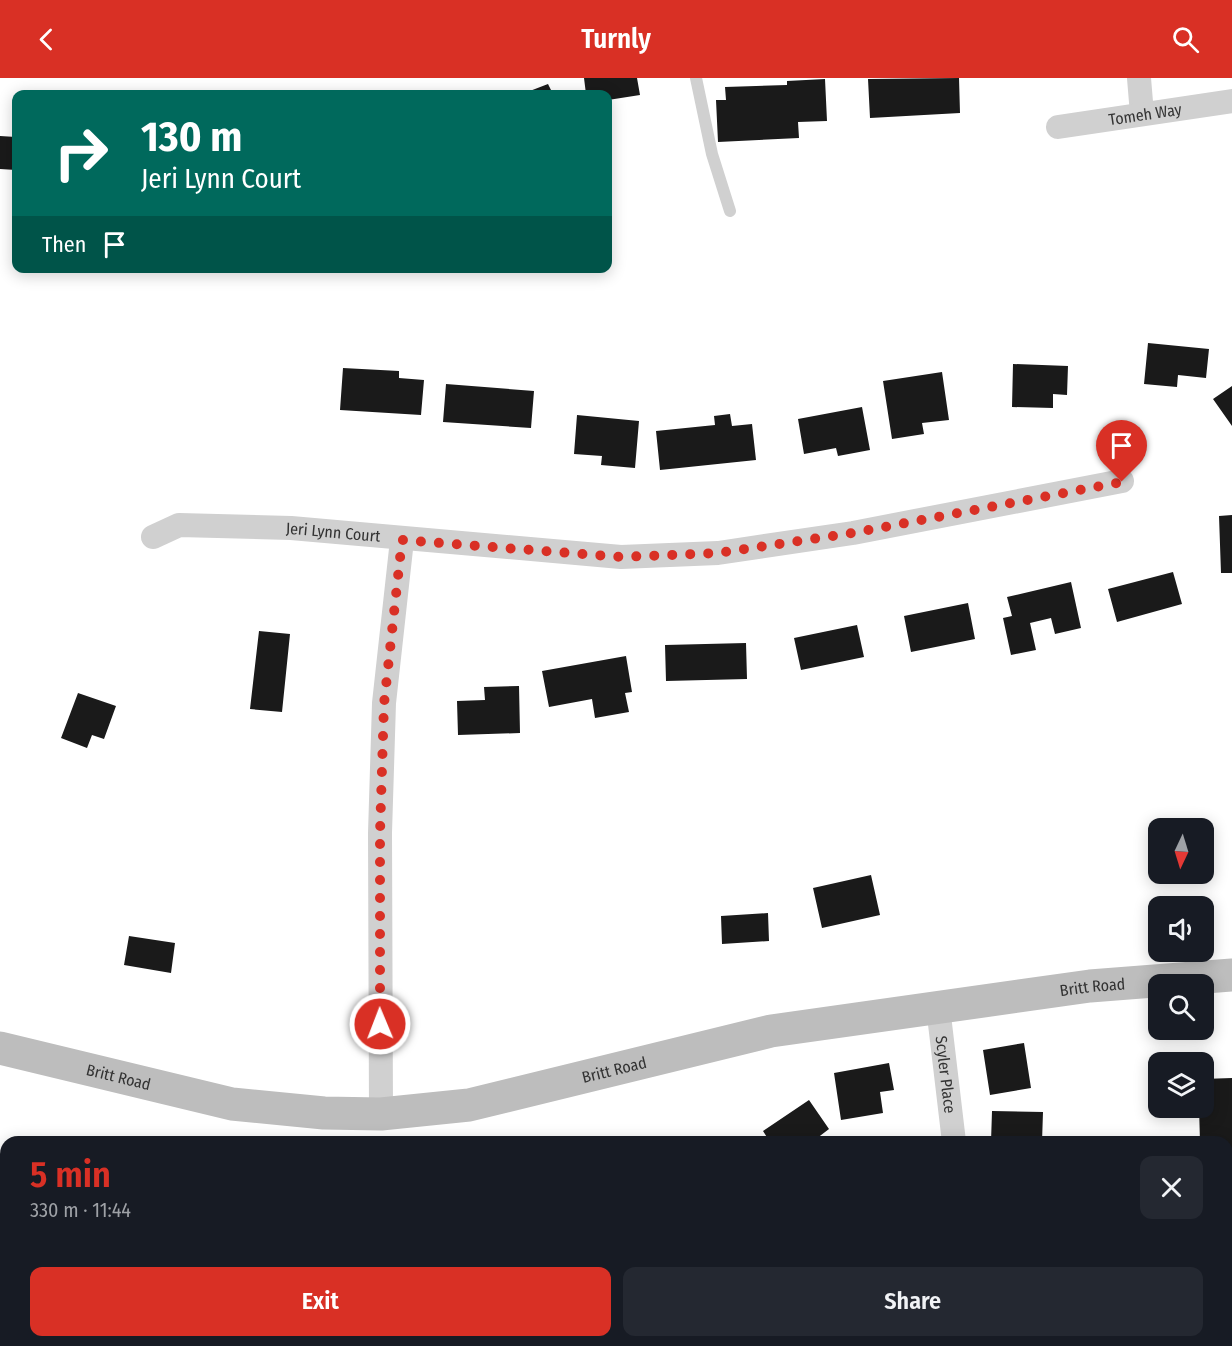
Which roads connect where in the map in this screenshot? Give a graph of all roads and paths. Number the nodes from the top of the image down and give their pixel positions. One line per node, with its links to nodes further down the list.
1 (696, 78): 6 (lane)
2 (1139, 78): 4 (street)
3 (1232, 101): 4 (street, Tomeh Way)
4 (1142, 114): 5 (street, Tomeh Way)
5 (1058, 127)
6 (730, 211)
7 (1122, 482): 9 (street, Jeri Lynn Court)
8 (153, 537): 9 (street, Jeri Lynn Court)
9 (402, 540): 13 (street)
10 (1232, 975): 11 (street, Britt Road)
11 (938, 1007): 13 (street, Britt Road); 14 (street, Scyler Place)
12 (0, 1048): 13 (street, Britt Road)
13 (381, 1114)
14 (953, 1136)

